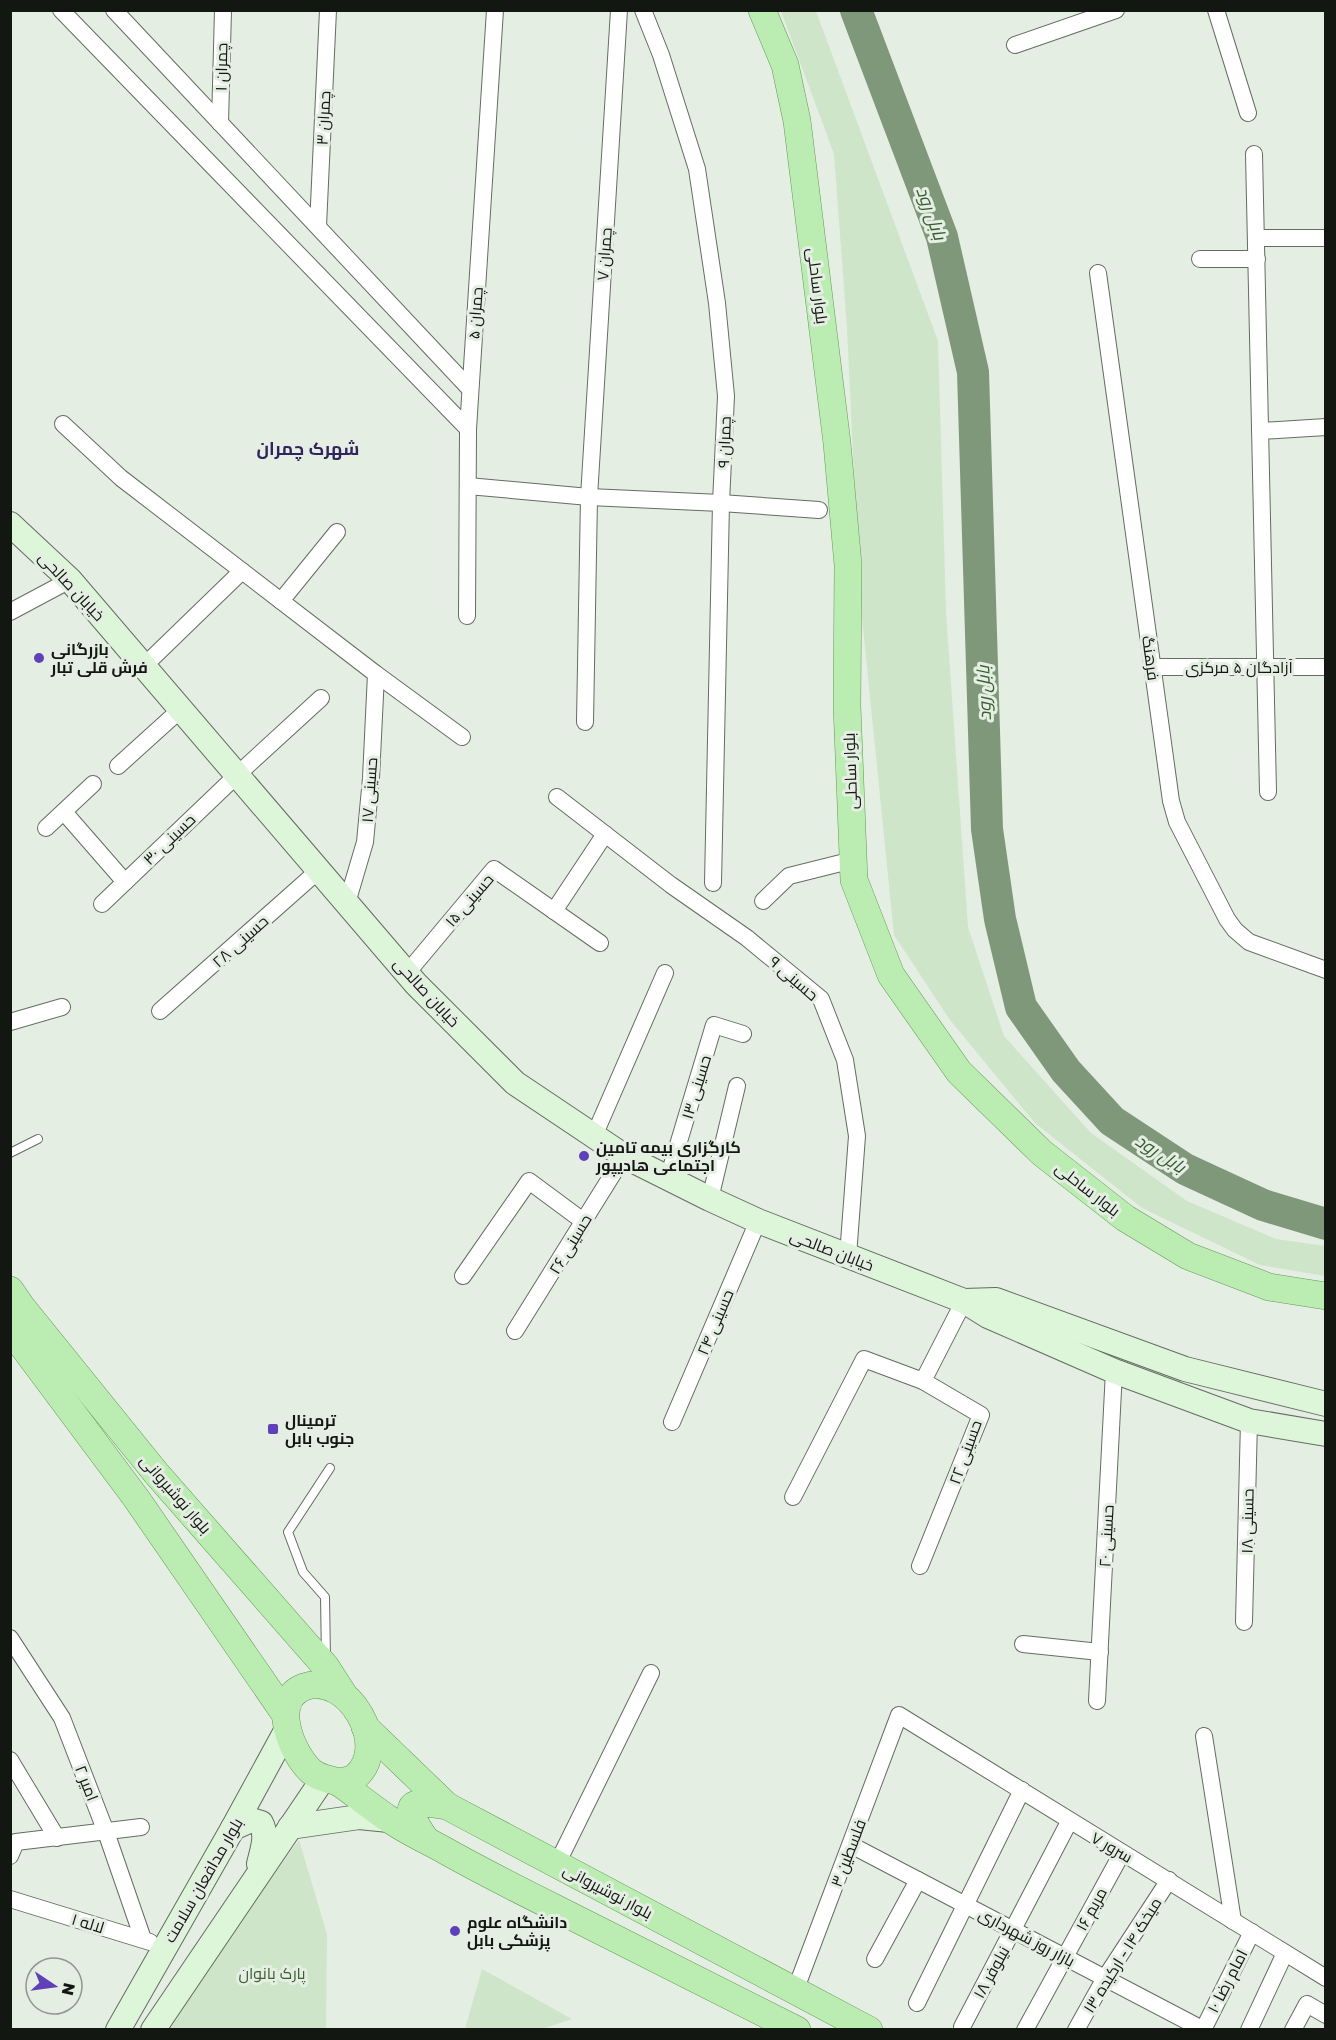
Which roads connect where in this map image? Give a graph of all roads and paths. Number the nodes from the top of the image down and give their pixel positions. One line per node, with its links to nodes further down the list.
1 (61, 10): 24 (street)
2 (114, 10): 13 (street)
3 (223, 10): 13 (street, چمران ۱)
4 (328, 10): 15 (street, چمران ۳)
5 (495, 10): 21 (street, چمران ۵)
6 (619, 10): 27 (street, چمران ۷)
7 (643, 10): 28 (street, چمران ۹)
8 (762, 10): 54 (main road, بلوار ساحلی)
9 (1116, 10): 11 (street)
10 (1216, 10): 12 (street)
11 (1015, 45)
12 (1248, 113)
13 (220, 123): 15 (street)
14 (1254, 154): 16 (street)
15 (318, 226): 21 (street)
16 (1256, 238): 17 (street); 19 (street)
17 (1326, 238)
18 (1200, 259): 19 (street)
19 (1257, 259): 25 (street)
20 (1098, 273): 38 (street, فرهنگ)
21 (470, 388): 24 (street, چمران ۵)
22 (63, 424): 32 (street)
23 (1326, 427): 25 (street)
24 (468, 429): 26 (street, چمران ۵)
25 (1260, 431): 39 (street)
26 (468, 486): 27 (street); 36 (street, چمران ۵)
27 (589, 497): 28 (street); 44 (street, چمران ۷)
28 (721, 503): 29 (street); 57 (street, چمران ۹)
29 (819, 510)
30 (10, 524): 33 (main road, خيابان صالحی)
31 (337, 532): 34 (street)
32 (242, 571): 34 (street); 37 (street)
33 (70, 580): 35 (street); 37 (main road, خيابان صالحی)
34 (281, 601): 41 (street)
35 (10, 612)
36 (467, 616)
37 (144, 666): 43 (main road, خيابان صالحی)
38 (1152, 667): 39 (street, آزادگان ۵ مرکزی); 63 (street, فرهنگ)
39 (1265, 667): 40 (street, آزادگان ۵ مرکزی); 49 (street)
40 (1326, 667)
41 (376, 674): 45 (street); 59 (street, حسینی ۱۷)
42 (321, 698): 47 (street, حسینی ۳۰)
43 (181, 709): 46 (street); 47 (main road, خيابان صالحی)
44 (585, 722)
45 (462, 736)
46 (118, 766)
47 (237, 775): 55 (main road, خيابان صالحی); 56 (street, حسینی ۳۰)
48 (93, 784): 51 (street)
49 (1268, 792)
50 (557, 797): 53 (street, حسینی ٩)
51 (64, 812): 52 (street); 56 (street)
52 (46, 828)
53 (605, 834): 61 (street); 79 (street, حسینی ٩)
54 (853, 860): 58 (street); 82 (main road, بلوار ساحلی)
55 (319, 870): 59 (main road, خيابان صالحی); 67 (street, حسینی ۲۸)
56 (125, 882): 60 (street, حسینی ۳۰)
57 (713, 883)
58 (763, 902)
59 (347, 903): 64 (main road, خيابان صالحی)
60 (102, 904)
61 (554, 911): 62 (street, حسینی ۱۵); 64 (street, حسینی ۱۵)
62 (600, 943)
63 (1326, 970)
64 (407, 973): 71 (main road, خيابان صالحی)
65 (665, 973): 71 (street)
66 (62, 1007): 68 (street)
67 (160, 1011)
68 (10, 1022)
69 (743, 1034): 75 (street, حسینی ۱۳)
70 (737, 1086): 76 (street)
71 (594, 1136): 74 (main road, خيابان صالحی)
72 (38, 1139): 73 (lane)
73 (10, 1154)
74 (624, 1156): 75 (main road, خيابان صالحی); 77 (street, حسینی ۲۶)
75 (668, 1178): 76 (main road, خيابان صالحی)
76 (710, 1199): 78 (main road, خيابان صالحی)
77 (583, 1221): 80 (street); 85 (street, حسینی ۲۶)
78 (758, 1221): 79 (main road, خيابان صالحی); 90 (street, حسینی ۲۴)
79 (848, 1256): 83 (main road, خيابان صالحی)
80 (463, 1276)
81 (10, 1290): 99 (main road, بلوار نوشیروانی)
82 (1326, 1296)
83 (964, 1301): 86 (main road, خيابان صالحی); 87 (street); 88 (main road, خيابان صالحی)
84 (10, 1329): 104 (main road, بلوار نوشیروانی)
85 (515, 1331)
86 (1114, 1371): 89 (main road, خيابان صالحی); 98 (street, حسینی ٢٠)
87 (923, 1381): 93 (street); 94 (street, حسینی ۲۲)
88 (1326, 1404)
89 (1249, 1420): 91 (main road, خيابان صالحی); 95 (street, حسینی ۱۸)
90 (672, 1422)
91 (1326, 1434)
92 (330, 1468): 99 (lane)
93 (793, 1497)
94 (920, 1566)
95 (1244, 1622)
96 (10, 1638): 116 (street, امیر ۲)
97 (1023, 1644): 98 (street)
98 (1100, 1652): 102 (street, حسینی ٢٠)
99 (326, 1667): 101 (main road, بلوار نوشیروانی)
100 (651, 1673): 122 (street)
101 (344, 1695): 104 (main road); 105 (main road)
102 (1097, 1701)
103 (899, 1715): 109 (street, سرور ۷); 119 (street, فلسطین ۳)
104 (286, 1722): 108 (main road); 115 (main road, بلوار مدافعان سلامت)
105 (365, 1727): 108 (main road); 110 (main road, بلوار نوشیروانی)
106 (1204, 1736): 128 (street)
107 (10, 1760): 117 (street)
108 (330, 1780): 111 (main road); 114 (main road)
109 (1022, 1790): 112 (street, سرور ۷); 127 (street)
110 (447, 1806): 118 (main road); 122 (main road, بلوار نوشیروانی)
111 (389, 1820): 114 (main road); 118 (main road)
112 (1069, 1822): 120 (street, سرور ۷); 129 (street, نیلوفر ۱۸)
113 (141, 1827): 116 (street)
114 (290, 1827): 123 (main road)
115 (233, 1828): 123 (main road); 131 (main road, بلوار مدافعان سلامت)
116 (106, 1832): 117 (street); 131 (street, امیر ۲)
117 (57, 1838): 121 (street)
118 (426, 1840): 144 (main road)
119 (851, 1845): 124 (street, بازار روز شهرداری); 137 (street, فلسطین ۳)
120 (1122, 1853): 125 (street, سرور ۷); 133 (street, مریم ۱۶)
121 (10, 1856)
122 (557, 1864): 137 (main road, بلوار نوشیروانی)
123 (256, 1876): 143 (main road)
124 (918, 1880): 127 (street, بازار روز شهرداری); 134 (street)
125 (1169, 1880): 128 (street, سرور ۷); 135 (street, میخک ۱۴ - ارکیده ۱۳)
126 (10, 1899): 131 (street, لاله ۱)
127 (966, 1905): 129 (street, بازار روز شهرداری); 138 (street)
128 (1233, 1921): 130 (street, سرور ۷)
129 (1014, 1930): 133 (street, بازار روز شهرداری); 140 (street, نیلوفر ۱۸)
130 (1252, 1932): 132 (street, سرور ۷); 141 (street, امام رضا ۱۰)
131 (154, 1943): 142 (main road, بلوار مدافعان سلامت)
132 (1285, 1953): 136 (street, سرور ۷); 148 (street)
133 (1064, 1957): 135 (street, بازار روز شهرداری); 146 (street, مریم ۱۶)
134 (875, 1959)
135 (1105, 1978): 141 (street, بازار روز شهرداری); 147 (street, میخک ۱۴ - ارکیده ۱۳)
136 (1326, 1978)
137 (795, 1990): 145 (main road, بلوار نوشیروانی)
138 (917, 2003)
139 (1326, 2015): 149 (street)
140 (962, 2027)
141 (1203, 2029)
142 (118, 2030)
143 (153, 2030)
144 (797, 2030)
145 (869, 2030)
146 (1025, 2030)
147 (1076, 2030)
148 (1249, 2030)
149 (1293, 2030)

